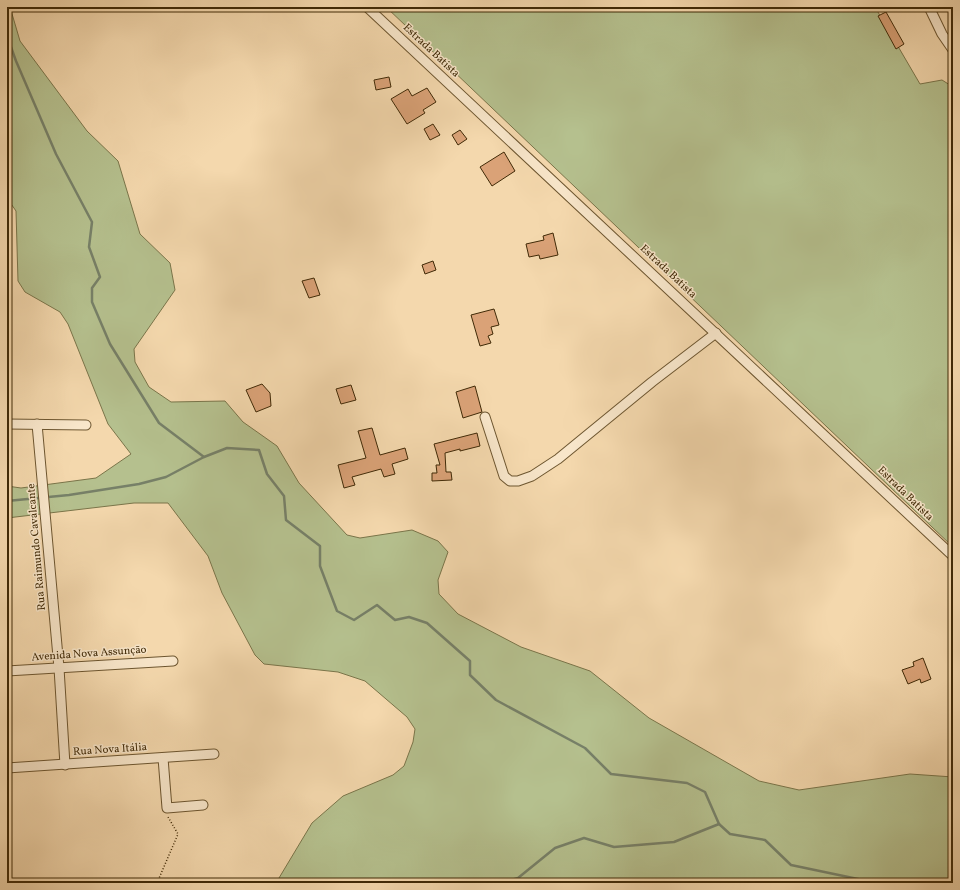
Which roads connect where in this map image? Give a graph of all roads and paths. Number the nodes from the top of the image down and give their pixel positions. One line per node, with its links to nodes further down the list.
1 (367, 7): 4 (street, Estrada Batista)
2 (929, 7): 3 (street)
3 (953, 50)
4 (716, 333): 5 (street); 9 (street, Estrada Batista)
5 (486, 417)
6 (7, 424): 7 (street)
7 (37, 424): 8 (street); 11 (street, Rua Raimundo Cavalcante)
8 (86, 425)
9 (953, 556)
10 (173, 661): 11 (street, Avenida Nova Assunção)
11 (59, 668): 12 (street, Avenida Nova Assunção); 15 (street, Rua Raimundo Cavalcante)
12 (7, 671)
13 (214, 754): 14 (street, Rua Nova Itália)
14 (163, 758): 15 (street, Rua Nova Itália); 18 (street)
15 (65, 764): 16 (street, Rua Nova Itália)
16 (7, 768)
17 (203, 805): 18 (street)
18 (167, 808): 19 (path)
19 (158, 883)

